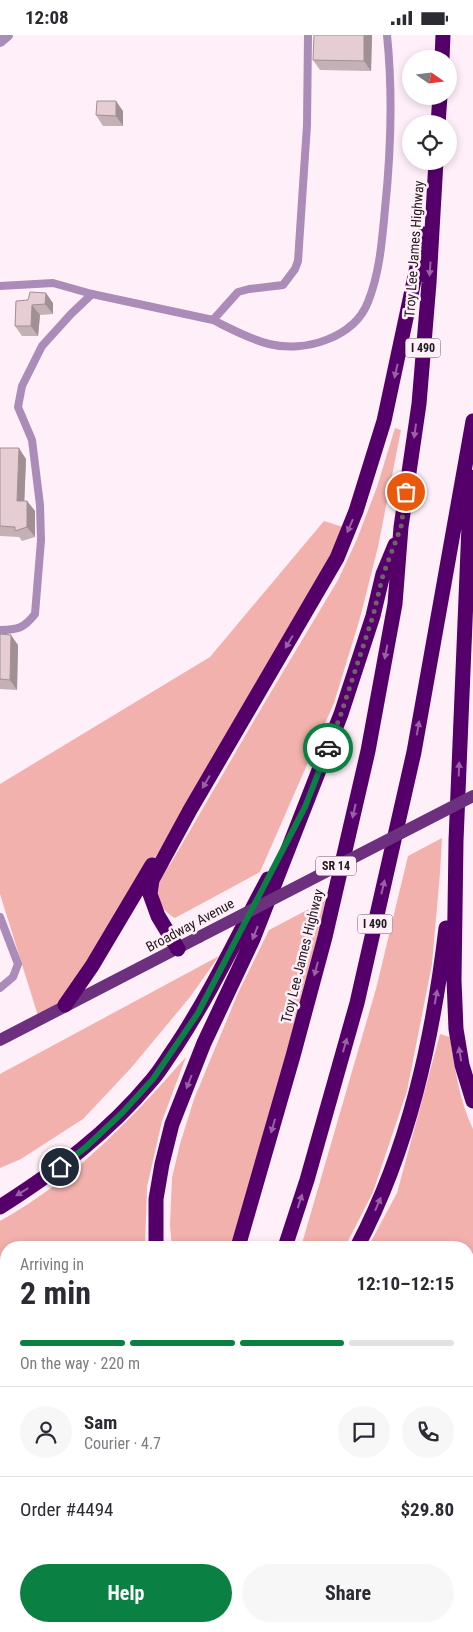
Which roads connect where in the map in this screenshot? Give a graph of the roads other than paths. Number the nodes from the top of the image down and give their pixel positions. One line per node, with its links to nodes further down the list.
1 (7, 35): 5 (street)
2 (308, 35): 11 (lane)
3 (387, 35): 11 (lane)
4 (443, 35): 6 (highway)
5 (0, 41)
6 (442, 50)
7 (435, 170): 18 (highway, one-way to 18)
8 (436, 170): 14 (highway, Troy Lee James Highway / I 490, one-way to 14)
9 (0, 286): 10 (lane)
10 (92, 294): 11 (lane); 15 (lane)
11 (213, 320)
12 (473, 421): 13 (highway, I 490)
13 (472, 427): 19 (highway, one-way to 13); 29 (highway, I 490, one-way to 13)
14 (401, 527): 17 (highway); 28 (highway, Troy Lee James Highway / I 490, one-way to 28)
15 (0, 630)
16 (473, 796): 21 (main road, Broadway Avenue / SR 14, bridge)
17 (305, 807): 26 (highway, one-way to 26); 27 (highway, one-way to 27)
18 (190, 810): 21 (highway); 23 (highway)
19 (456, 841): 25 (highway, one-way to 19); 30 (highway, one-way to 19)
20 (0, 917): 22 (lane)
21 (178, 949): 23 (main road, Broadway Avenue / SR 14)
22 (0, 988)
23 (65, 1005): 24 (main road, Broadway Avenue / SR 14)
24 (0, 1040)
25 (473, 1101)
26 (0, 1207)
27 (156, 1241)
28 (240, 1241)
29 (287, 1241)
30 (360, 1241)

